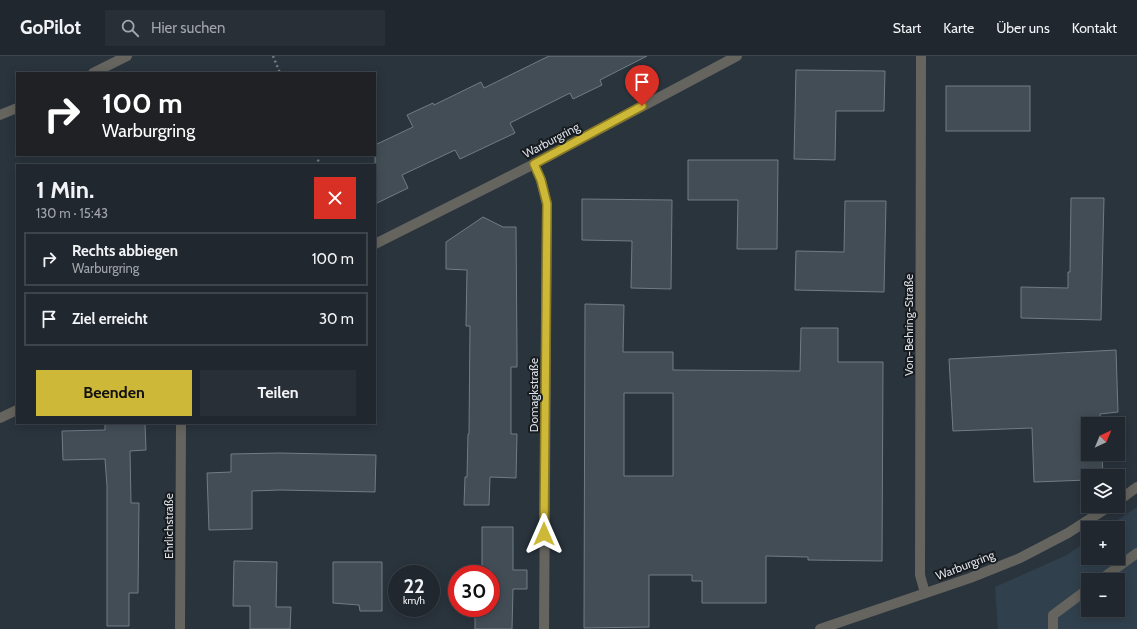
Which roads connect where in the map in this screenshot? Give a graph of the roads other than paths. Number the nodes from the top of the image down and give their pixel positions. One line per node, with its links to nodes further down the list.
1 (127, 56): 4 (street)
2 (737, 56): 7 (street, Warburgring)
3 (921, 56): 17 (street, Von-Behring-Straße)
4 (95, 72)
5 (16, 108): 6 (street)
6 (0, 115)
7 (534, 164): 8 (street, Warburgring); 20 (street, Domagkstraße)
8 (376, 243)
9 (16, 410): 10 (street)
10 (0, 418)
11 (181, 424): 19 (street, Ehrlichstraße)
12 (1137, 487): 13 (street)
13 (1125, 496)
14 (1099, 513): 17 (street, Warburgring)
15 (1137, 553): 16 (street)
16 (1110, 573)
17 (925, 594): 21 (street, Warburgring)
18 (1081, 594): 22 (street)
19 (180, 629)
20 (544, 629)
21 (820, 629)
22 (1053, 629)

